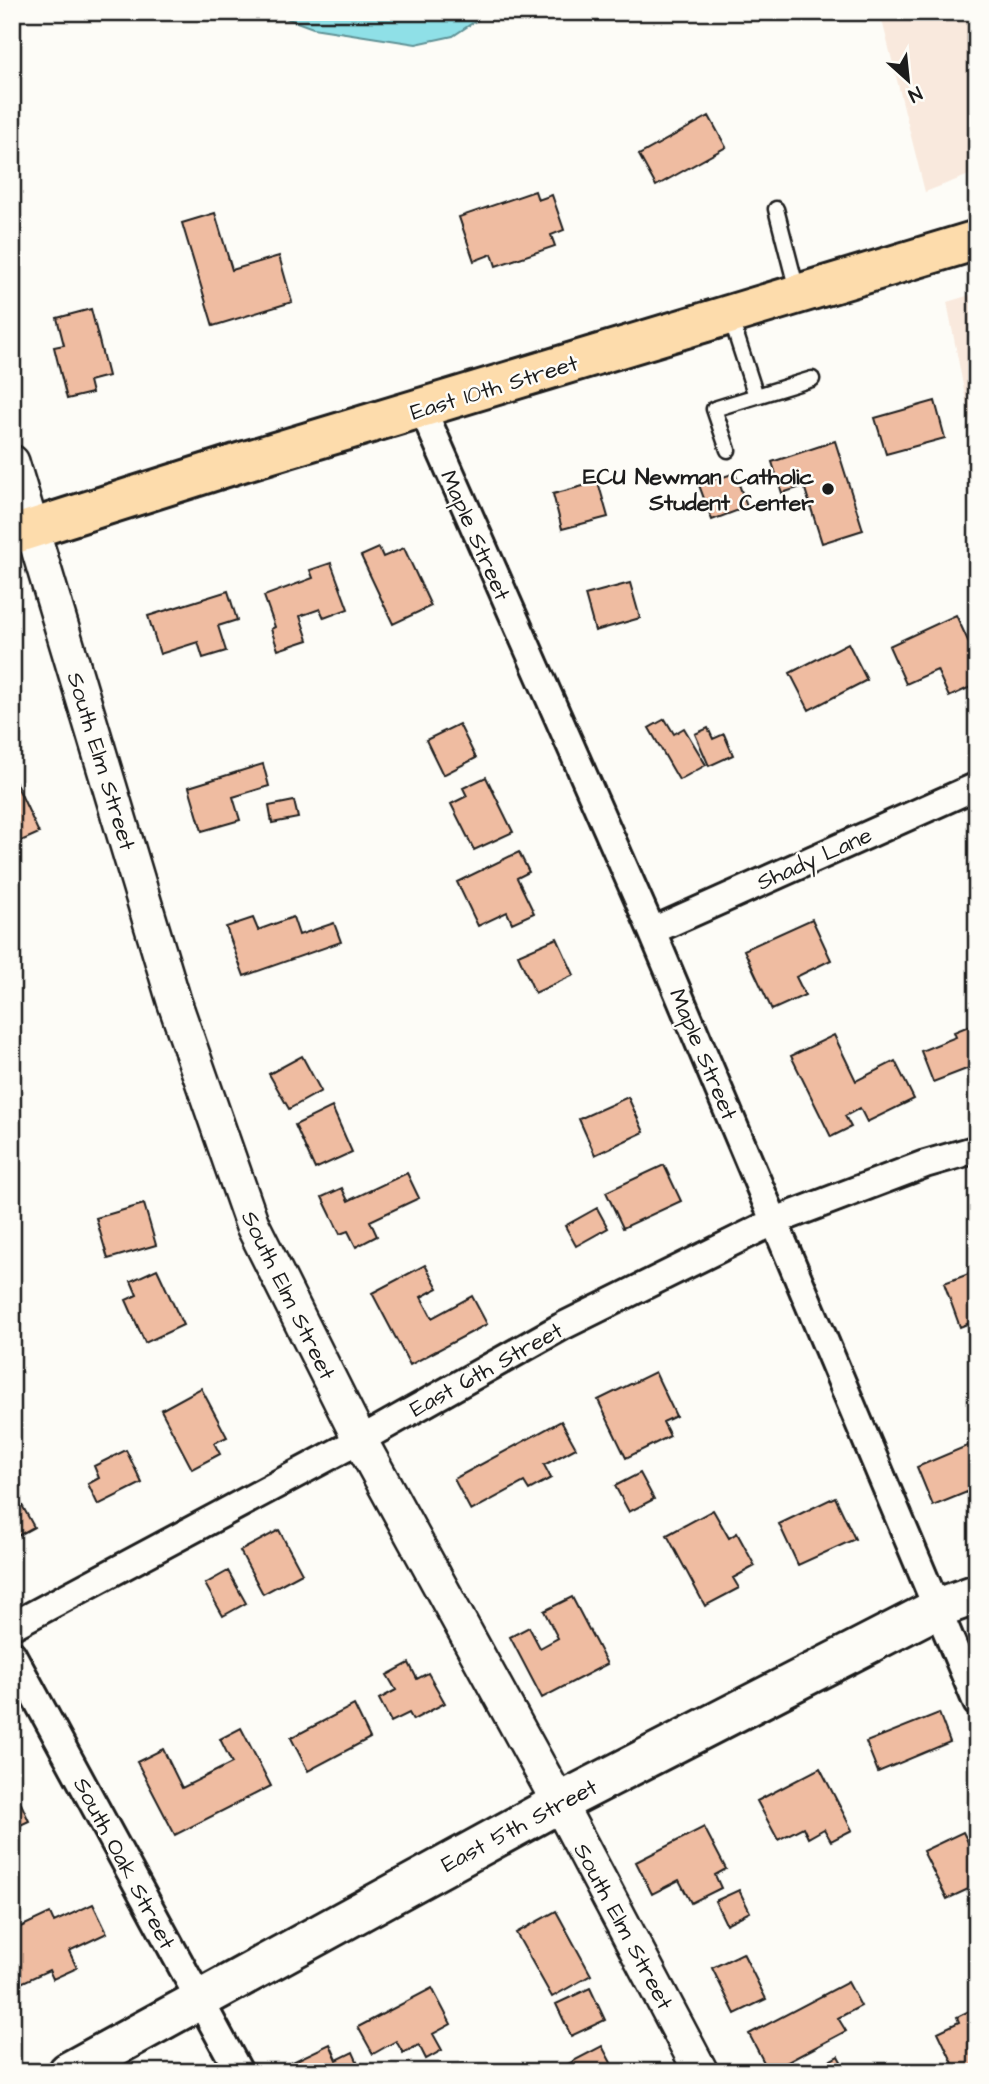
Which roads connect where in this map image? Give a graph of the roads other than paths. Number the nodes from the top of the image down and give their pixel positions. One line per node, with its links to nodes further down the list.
1 (776, 209): 3 (lane)
2 (977, 240): 3 (main road, East 10th Street)
3 (798, 296): 4 (main road, East 10th Street)
4 (730, 316): 6 (lane); 7 (main road, East 10th Street)
5 (813, 379): 6 (lane)
6 (756, 396): 8 (lane)
7 (422, 408): 10 (main road, East 10th Street); 12 (street, Maple Street)
8 (728, 450)
9 (12, 462): 10 (street, South Elm Street)
10 (22, 532): 15 (street, South Elm Street)
11 (977, 786): 12 (street, Shady Lane)
12 (652, 931): 14 (street, Maple Street)
13 (977, 1149): 14 (street, East 6th Street)
14 (775, 1221): 15 (street, East 6th Street); 17 (street, Maple Street)
15 (360, 1440): 18 (street, East 6th Street); 21 (street, South Elm Street)
16 (977, 1594): 17 (main road, East 5th Street)
17 (938, 1608): 20 (street, Maple Street); 21 (main road, East 5th Street)
18 (12, 1626)
19 (12, 1654): 22 (street, South Oak Street)
20 (977, 1703)
21 (559, 1803): 22 (main road, East 5th Street); 25 (street, South Elm Street)
22 (198, 1999): 23 (main road, East 5th Street); 24 (street, South Oak Street)
23 (68, 2072)
24 (239, 2072)
25 (701, 2072)

